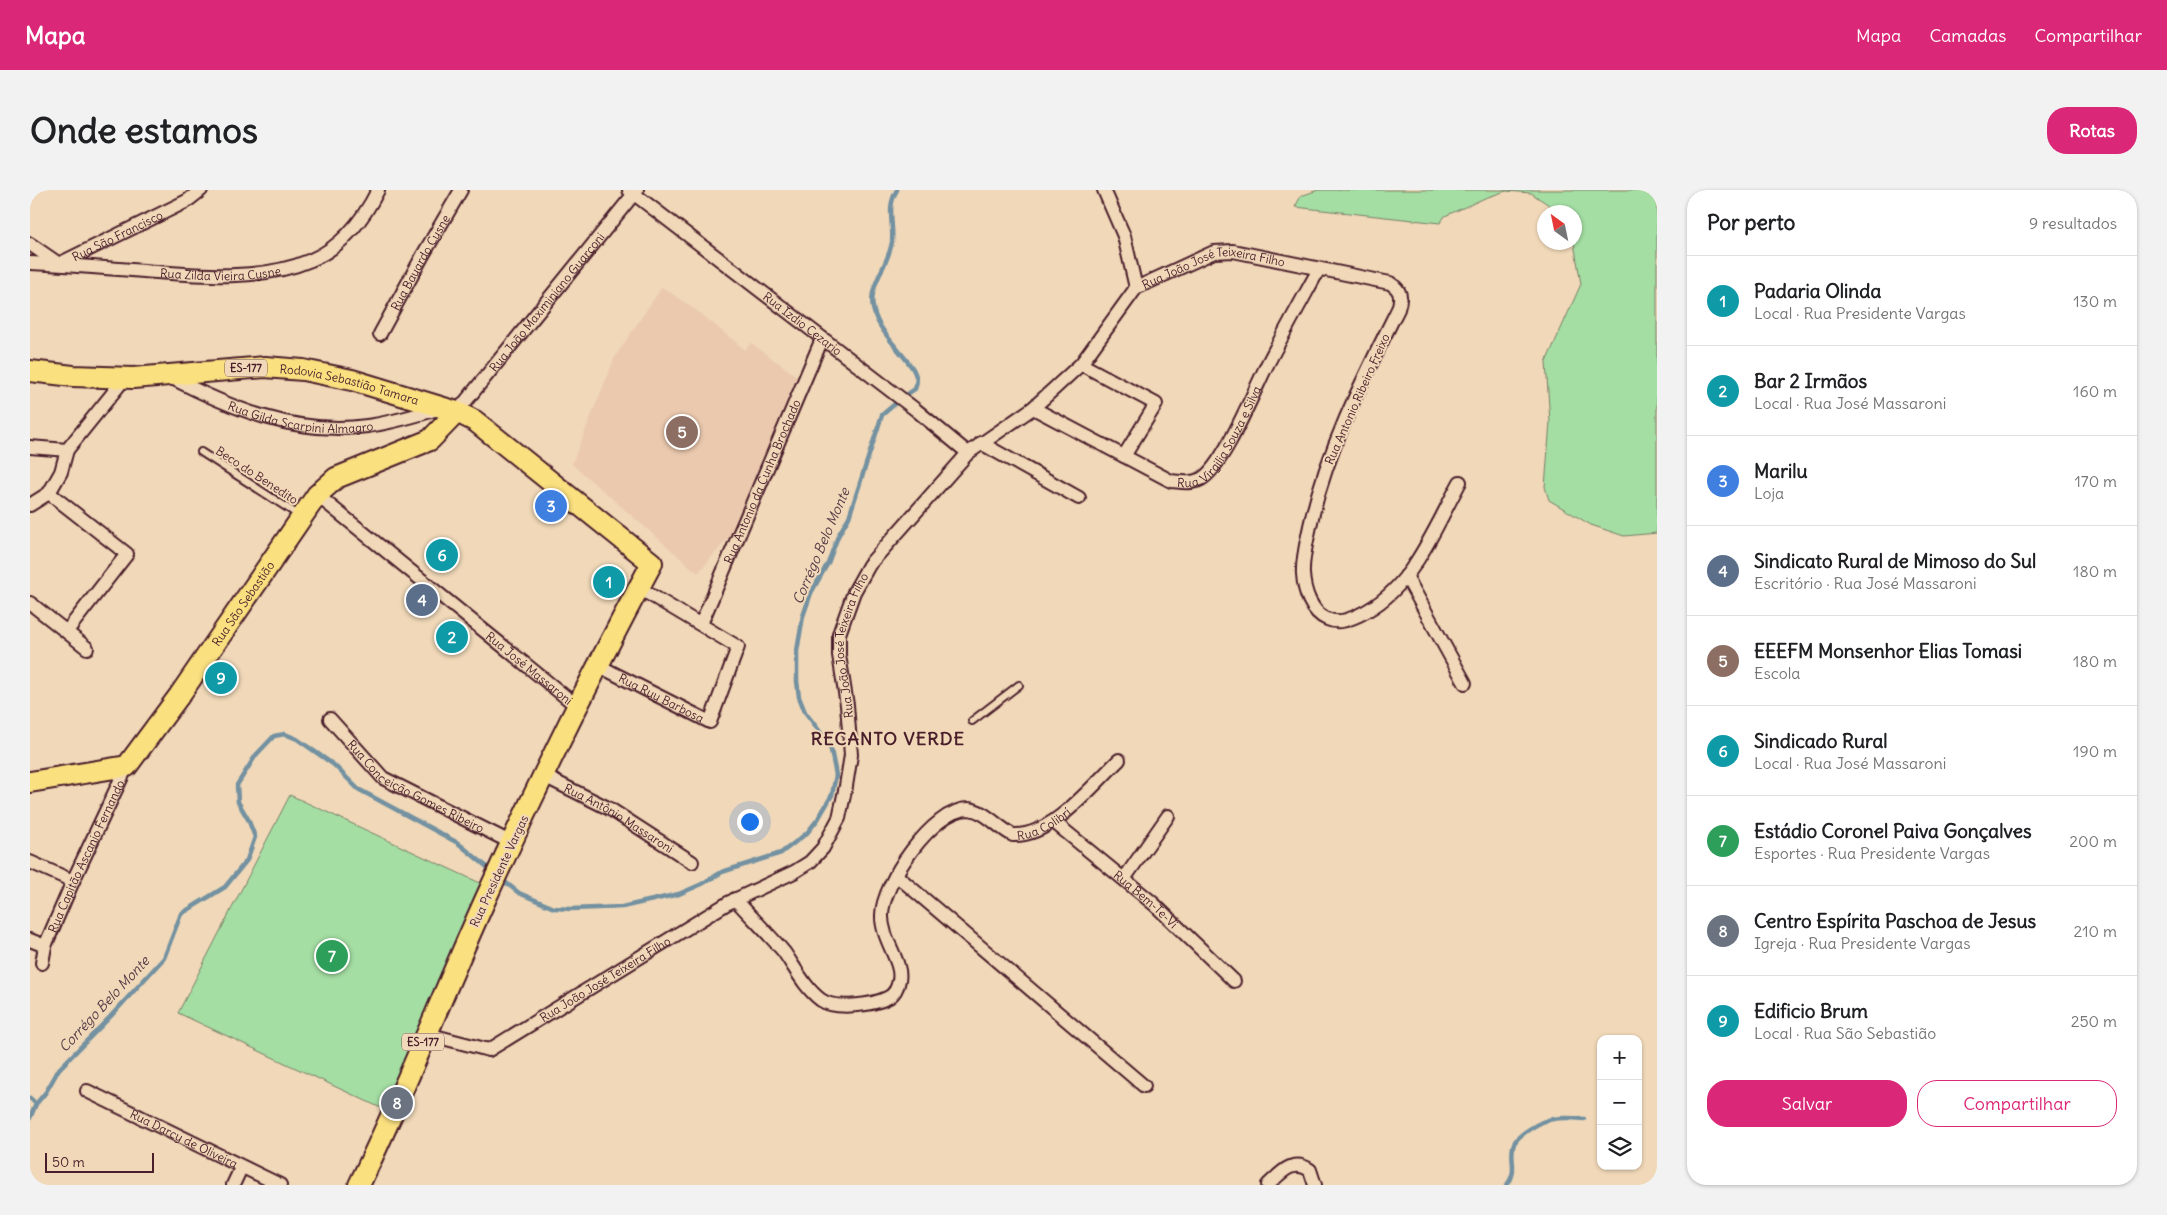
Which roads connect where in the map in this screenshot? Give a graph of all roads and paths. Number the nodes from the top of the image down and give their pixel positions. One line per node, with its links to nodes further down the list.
1 (201, 190): 8 (street, Rua São Francisco)
2 (378, 190): 8 (street, Rua Zilda Vieira Cysne)
3 (461, 190): 11 (street, Rua Bayardo Cysne)
4 (1104, 190): 10 (street)
5 (634, 192): 12 (street, Rua Izdio Cezario); 18 (street, Rua João Maximiniano Guarçoni)
6 (30, 244): 8 (street)
7 (30, 263): 8 (street, Rua Zilda Vieira Cysne)
8 (59, 264)
9 (1319, 269): 10 (street, Rua João José Teixeira Filho); 24 (street, Rua Virgilia Souza e Silva); 31 (street, Rua Antonio Ribeiro Freixo)
10 (1136, 288): 13 (street, Rua João José Teixeira Filho)
11 (380, 334)
12 (822, 339): 23 (street, Rua Izdio Cezario); 34 (street, Rua Antonio da Cunha Brochado)
13 (1081, 364): 17 (street, Rua João José Teixeira Filho); 24 (street)
14 (30, 371): 16 (main road, Rodovia Sebastião Tamara / ES-177)
15 (166, 375): 16 (main road, Rodovia Sebastião Tamara / ES-177); 18 (main road, Rodovia Sebastião Tamara / ES-177); 18 (street, Rua Gilda Scarpini Almagro)
16 (125, 378): 21 (street)
17 (1033, 408): 19 (street, Rua João José Teixeira Filho); 24 (street, Rua Virgilia Souza e Silva)
18 (449, 410): 27 (main road, Rua São Sebastião); 32 (main road, Rua Presidente Vargas / ES-177)
19 (981, 443): 23 (street, Rua João José Teixeira Filho); 28 (street)
20 (30, 447): 21 (street)
21 (67, 450): 26 (street)
22 (201, 452): 30 (lane, Beco do Benedito)
23 (968, 453): 55 (street, Rua João José Teixeira Filho)
24 (1124, 456)
25 (1460, 482): 31 (street, Rua Antonio Ribeiro Freixo)
26 (49, 494): 29 (street); 35 (street)
27 (317, 495): 30 (main road, Rua São Sebastião); 40 (street, Rua José Massaroni)
28 (1080, 498)
29 (30, 505)
30 (302, 516): 44 (main road, Rua São Sebastião)
31 (1406, 576): 38 (street)
32 (639, 588): 34 (street, Rua Ruy Barbosa); 37 (main road, Rua Presidente Vargas / ES-177)
33 (30, 603): 35 (street)
34 (701, 624): 37 (street, Rua Ruy Barbosa)
35 (67, 631): 36 (street)
36 (87, 648)
37 (599, 666): 40 (main road, Rua Presidente Vargas / ES-177)
38 (1465, 683)
39 (1019, 685): 42 (lane)
40 (578, 707): 45 (main road, Rua Presidente Vargas / ES-177)
41 (330, 719): 49 (street, Rua Conceição Gomes Ribeiro)
42 (972, 721)
43 (1119, 760): 48 (street, Rua Colibrí)
44 (127, 766): 46 (main road); 54 (street, Rua Capitão Ascanio Fernando)
45 (544, 776): 49 (main road, Rua Presidente Vargas / ES-177); 51 (street, Rua Antônio Massaroni)
46 (30, 782)
47 (1168, 816): 53 (street)
48 (1054, 822): 52 (street, Rua Colibrí); 53 (street, Rua Bem-Te-Vi)
49 (512, 843): 60 (main road, Rua Presidente Vargas / ES-177)
50 (30, 862): 54 (street)
51 (692, 862)
52 (896, 875): 55 (street); 61 (street)
53 (1124, 879): 59 (street, Rua Bem-Te-Vi)
54 (73, 881): 57 (street, Rua Capitão Ascanio Fernando)
55 (735, 899): 60 (street, Rua João José Teixeira Filho)
56 (30, 940): 57 (street, Rua Capitão Ascanio Fernando)
57 (45, 946): 58 (street, Rua Capitão Ascanio Fernando)
58 (42, 963)
59 (1234, 981)
60 (427, 1034): 66 (main road, Rua Presidente Vargas / ES-177)
61 (1144, 1086)
62 (87, 1091): 63 (street, Rua Darcy de Oliveira)
63 (241, 1168): 64 (street); 65 (street, Rua Darcy de Oliveira)
64 (233, 1185)
65 (280, 1185)
66 (359, 1185)
67 (1268, 1185): 68 (street)
68 (1315, 1185)

